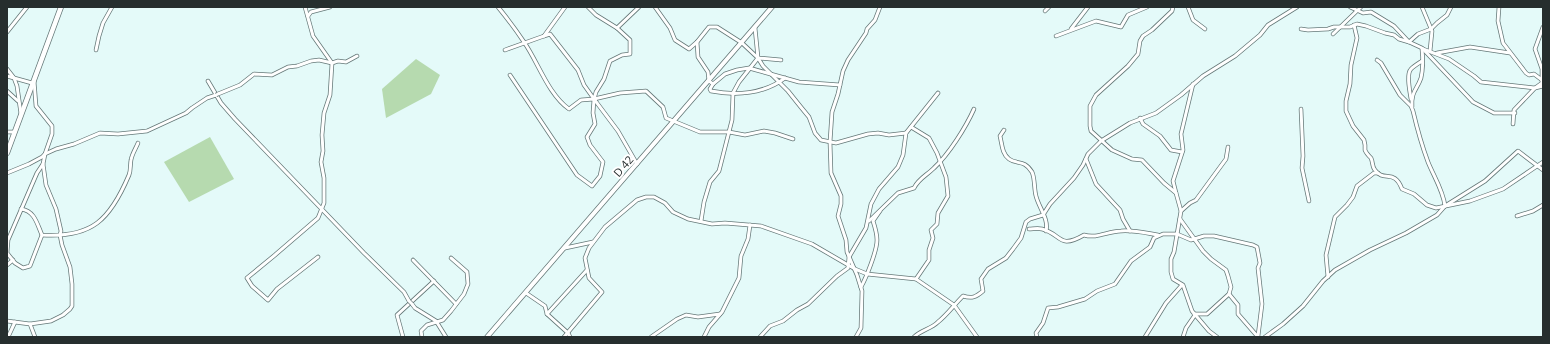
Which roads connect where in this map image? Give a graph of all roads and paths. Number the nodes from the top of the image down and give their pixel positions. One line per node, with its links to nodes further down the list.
1 (27, 7): 36 (street)
2 (61, 7): 65 (main road)
3 (112, 7): 45 (street)
4 (305, 7): 26 (street)
5 (330, 7): 26 (street)
6 (498, 7): 40 (street)
7 (565, 7): 38 (street)
8 (588, 7): 29 (street)
9 (639, 7): 29 (street)
10 (655, 7): 41 (street)
11 (772, 7): 30 (street, D 42 / D 42)
12 (880, 7): 69 (street)
13 (1049, 7): 25 (street)
14 (1088, 7): 35 (street)
15 (1147, 7): 35 (street)
16 (1173, 7): 93 (street)
17 (1188, 7): 32 (street)
18 (1297, 7): 68 (street)
19 (1350, 7): 24 (street)
20 (1360, 7): 24 (street)
21 (1422, 7): 34 (street)
22 (1451, 7): 34 (street)
23 (1499, 7): 49 (street)
24 (1357, 10): 31 (street); 42 (street)
25 (1045, 11)
26 (308, 16): 55 (street)
27 (1354, 25): 31 (street); 42 (street); 108 (street)
28 (1543, 27): 64 (street)
29 (617, 28): 75 (street)
30 (755, 28): 43 (street, D 42 / D 42); 51 (street)
31 (1339, 28): 33 (street); 37 (street)
32 (1205, 29)
33 (1301, 29)
34 (1431, 29): 42 (street); 47 (street)
35 (1070, 30): 39 (street)
36 (7, 32)
37 (1333, 34)
38 (544, 36): 40 (street); 75 (street)
39 (1056, 36)
40 (525, 42): 46 (street); 75 (street)
41 (698, 42): 43 (street); 66 (street)
42 (1409, 42): 44 (street)
43 (742, 43): 51 (street); 66 (street, D 42 / D 42)
44 (1422, 49): 47 (street); 54 (street); 81 (street)
45 (96, 50)
46 (505, 50)
47 (1430, 51): 48 (street)
48 (1435, 53): 49 (street); 71 (street)
49 (1510, 53): 64 (street)
50 (357, 56): 55 (street)
51 (758, 58): 52 (street); 56 (street); 58 (street)
52 (781, 60)
53 (1377, 60): 80 (street)
54 (1423, 61): 77 (street); 77 (street)
55 (332, 63): 99 (street); 113 (street)
56 (749, 68): 58 (street); 66 (street); 73 (street)
57 (7, 70): 61 (street)
58 (773, 74): 62 (street); 67 (street)
59 (510, 75): 75 (street)
60 (7, 76): 61 (street)
61 (14, 78): 65 (street); 76 (street)
62 (785, 78): 67 (street); 69 (street)
63 (208, 80): 113 (street)
64 (1542, 80): 71 (street)
65 (33, 81): 82 (main road); 99 (street)
66 (711, 82): 73 (street); 84 (street, D 42 / D 42)
67 (780, 82): 73 (street); 94 (street)
68 (1193, 84): 83 (street); 97 (street)
69 (840, 85): 94 (street)
70 (1543, 86): 71 (street)
71 (1535, 88): 81 (street)
72 (7, 91): 76 (street)
73 (733, 93): 90 (street)
74 (938, 93): 86 (street)
75 (594, 99): 84 (street); 104 (street)
76 (18, 101): 82 (street)
77 (1412, 103): 80 (street)
78 (974, 109): 101 (street)
79 (1301, 109): 110 (street)
80 (1412, 110): 112 (street)
81 (1515, 113): 85 (street)
82 (21, 114): 89 (main road)
83 (1140, 118): 93 (street); 97 (street)
84 (674, 122): 90 (street); 104 (street, D 42 / D 42)
85 (1513, 124)
86 (911, 127): 91 (street); 101 (street)
87 (1004, 130): 117 (street)
88 (7, 132): 89 (street)
89 (14, 132): 98 (main road)
90 (729, 132): 92 (street); 120 (street)
91 (906, 133): 94 (street); 121 (street)
92 (793, 139)
93 (1101, 141): 100 (street); 109 (street)
94 (830, 142): 135 (street)
95 (138, 143): 128 (street)
96 (1228, 147): 116 (street)
97 (1182, 152): 109 (street)
98 (7, 153)
99 (45, 154): 103 (street); 107 (street)
100 (1086, 158): 117 (street); 125 (street)
101 (940, 161): 115 (street); 144 (street)
102 (1543, 162): 105 (street)
103 (43, 164): 114 (street); 128 (street)
104 (637, 164): 132 (street, D 42 / D 42)
105 (1537, 165): 106 (street); 112 (street); 112 (street)
106 (1543, 170)
107 (7, 173)
108 (1378, 173): 112 (street); 143 (street)
109 (1176, 193): 116 (street)
110 (1309, 201)
111 (1543, 204): 118 (street)
112 (1445, 206): 143 (street)
113 (322, 208): 133 (street); 156 (street, bridge)
114 (21, 209): 127 (street); 136 (street)
115 (881, 209): 121 (street); 142 (street)
116 (1181, 211): 119 (street)
117 (1043, 215): 124 (street); 151 (street)
118 (1517, 216)
119 (1180, 219): 126 (street); 130 (street)
120 (701, 221): 122 (street); 131 (street)
121 (867, 222): 135 (street)
122 (750, 225): 138 (street); 153 (street)
123 (1029, 229): 124 (street)
124 (1046, 231): 125 (street)
125 (1130, 231): 129 (street)
126 (1177, 234): 129 (street); 130 (street); 146 (street)
127 (42, 235): 128 (street); 136 (street)
128 (60, 235): 158 (street)
129 (1159, 236): 174 (street)
130 (1194, 238): 149 (street); 178 (street)
131 (593, 242): 132 (street); 141 (street)
132 (565, 248): 148 (street, D 42 / D 42)
133 (318, 257)
134 (451, 258): 150 (street)
135 (849, 258): 138 (street); 140 (street)
136 (12, 260): 139 (street)
137 (413, 260): 145 (street)
138 (848, 264): 140 (street); 170 (street)
139 (7, 265)
140 (855, 269): 142 (street); 147 (street)
141 (587, 270): 152 (street); 159 (street)
142 (867, 274): 144 (street); 147 (street)
143 (1328, 276): 179 (street)
144 (916, 279): 151 (street)
145 (434, 281): 150 (street); 162 (street)
146 (1183, 285): 154 (street); 175 (street)
147 (861, 287): 171 (street)
148 (526, 292): 152 (street); 165 (street, D 42 / D 42)
149 (1229, 294): 154 (street); 178 (street)
150 (456, 304): 156 (street)
151 (954, 305): 172 (street); 173 (street)
152 (547, 314): 159 (street)
153 (720, 314): 168 (street); 169 (street)
154 (1194, 314): 176 (street); 177 (street)
155 (7, 321): 157 (street)
156 (436, 321): 163 (street); 164 (street)
157 (15, 322): 158 (street); 160 (street)
158 (30, 324): 161 (street)
159 (568, 333): 166 (street); 167 (street)
160 (8, 337)
161 (35, 337)
162 (404, 337)
163 (422, 337)
164 (446, 337)
165 (487, 337)
166 (564, 337)
167 (570, 337)
168 (651, 337)
169 (704, 337)
170 (760, 337)
171 (856, 337)
172 (914, 337)
173 (977, 337)
174 (1037, 337)
175 (1145, 337)
176 (1183, 337)
177 (1217, 337)
178 (1258, 337)
179 (1265, 337)

